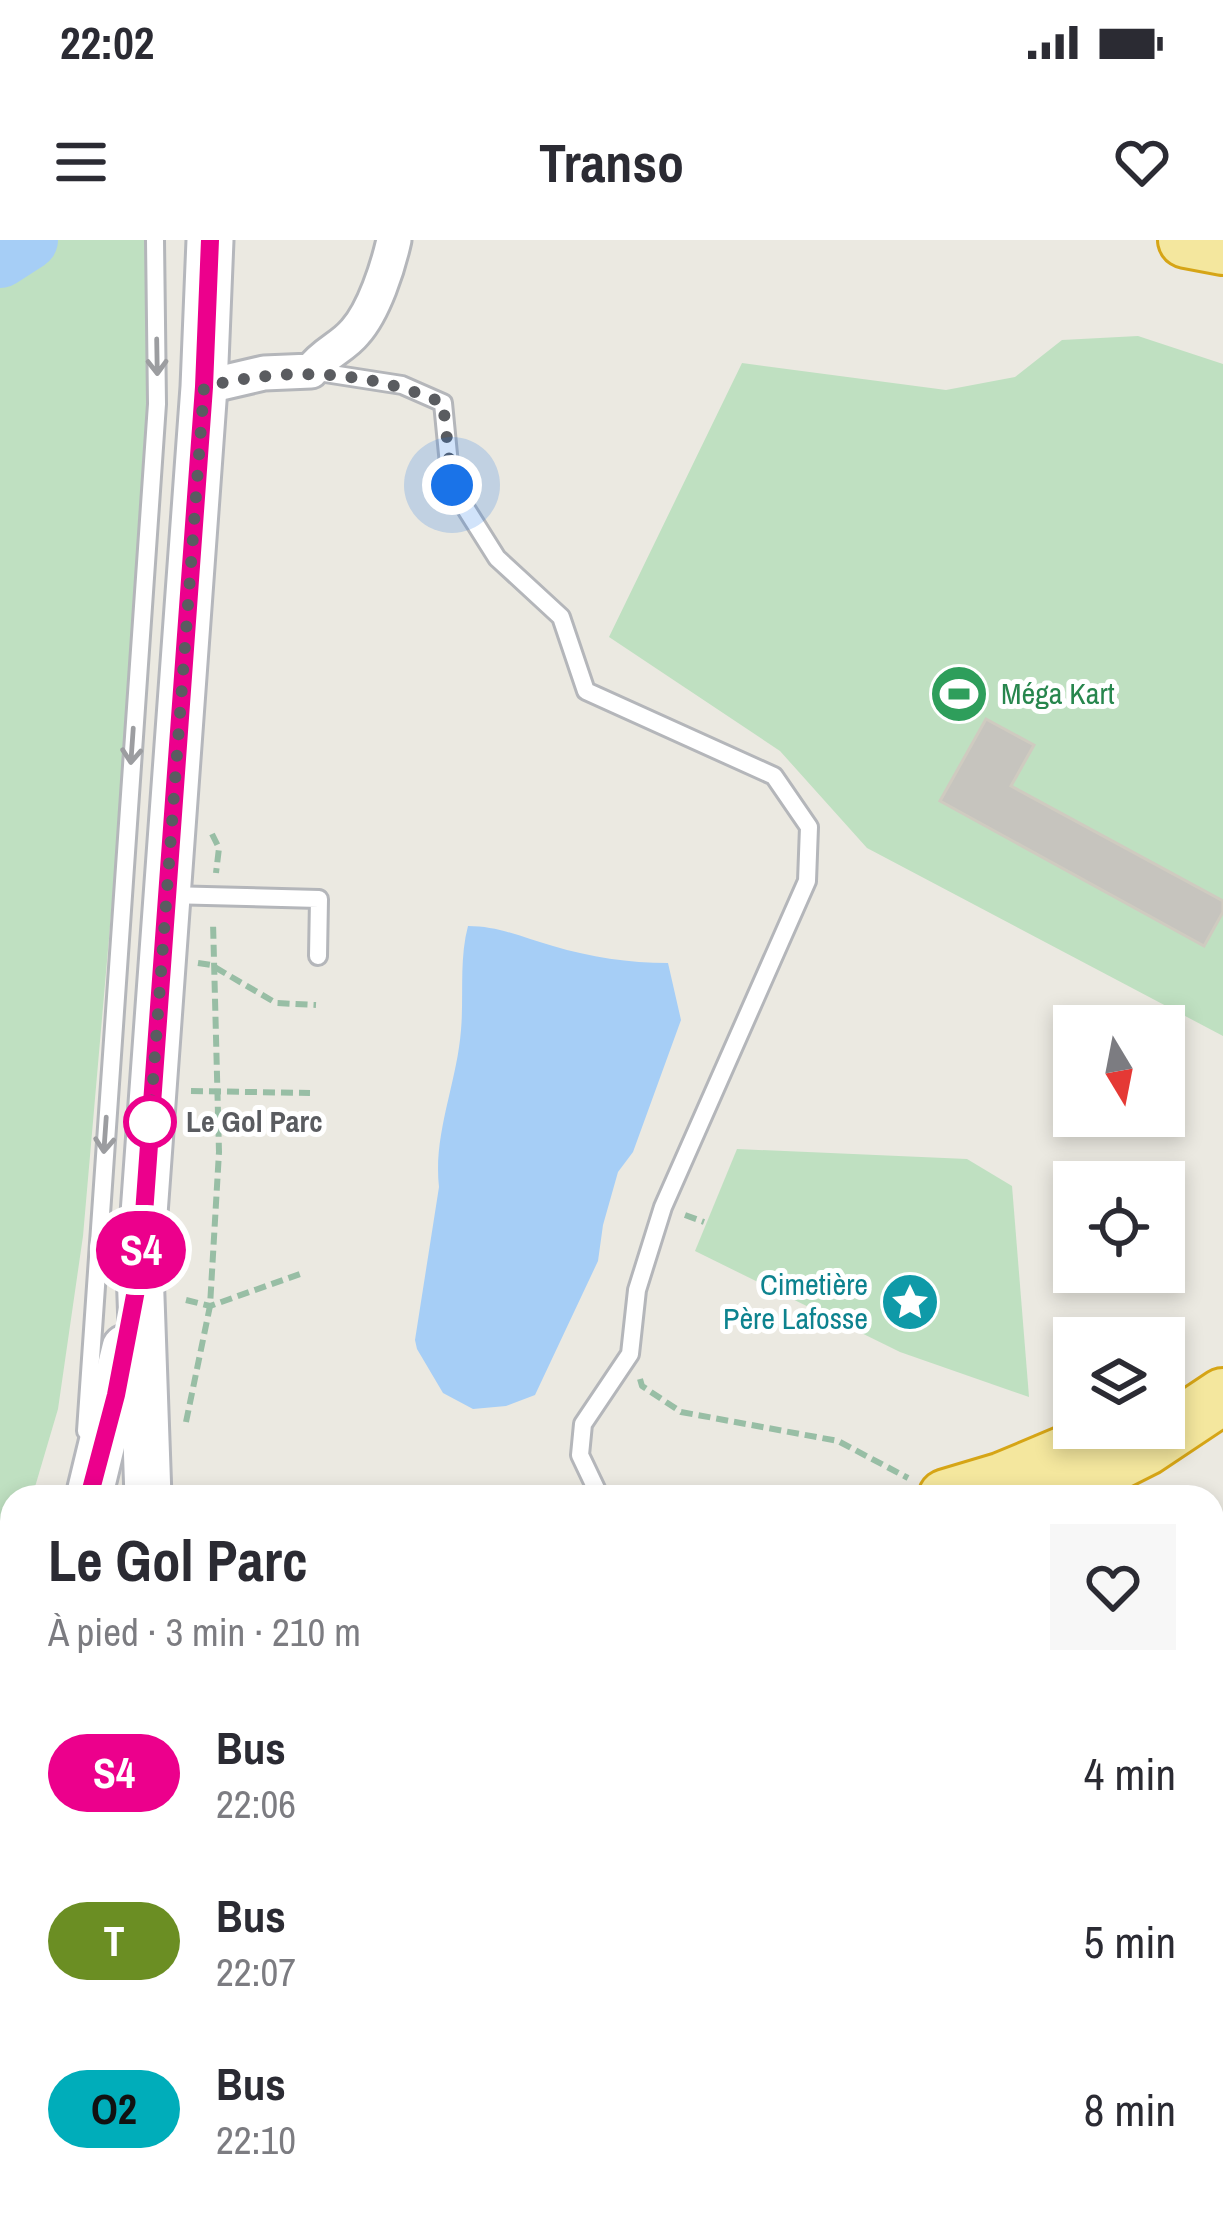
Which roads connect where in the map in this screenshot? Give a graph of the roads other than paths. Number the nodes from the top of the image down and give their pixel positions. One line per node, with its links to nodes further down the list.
1 (155, 240): 15 (lane, one-way to 15)
2 (210, 240): 7 (main road)
3 (394, 240): 6 (street)
4 (1186, 240): 5 (highway)
5 (1223, 247)
6 (311, 371): 7 (street); 18 (lane)
7 (204, 387): 8 (main road)
8 (166, 895): 9 (lane); 10 (main road)
9 (318, 956)
10 (140, 1269): 16 (main road); 17 (main road)
11 (1223, 1354): 12 (highway)
12 (1185, 1384)
13 (1223, 1396): 20 (highway)
14 (1078, 1449): 19 (highway)
15 (87, 1485)
16 (90, 1485)
17 (148, 1485)
18 (594, 1485)
19 (970, 1485)
20 (1072, 1485)

